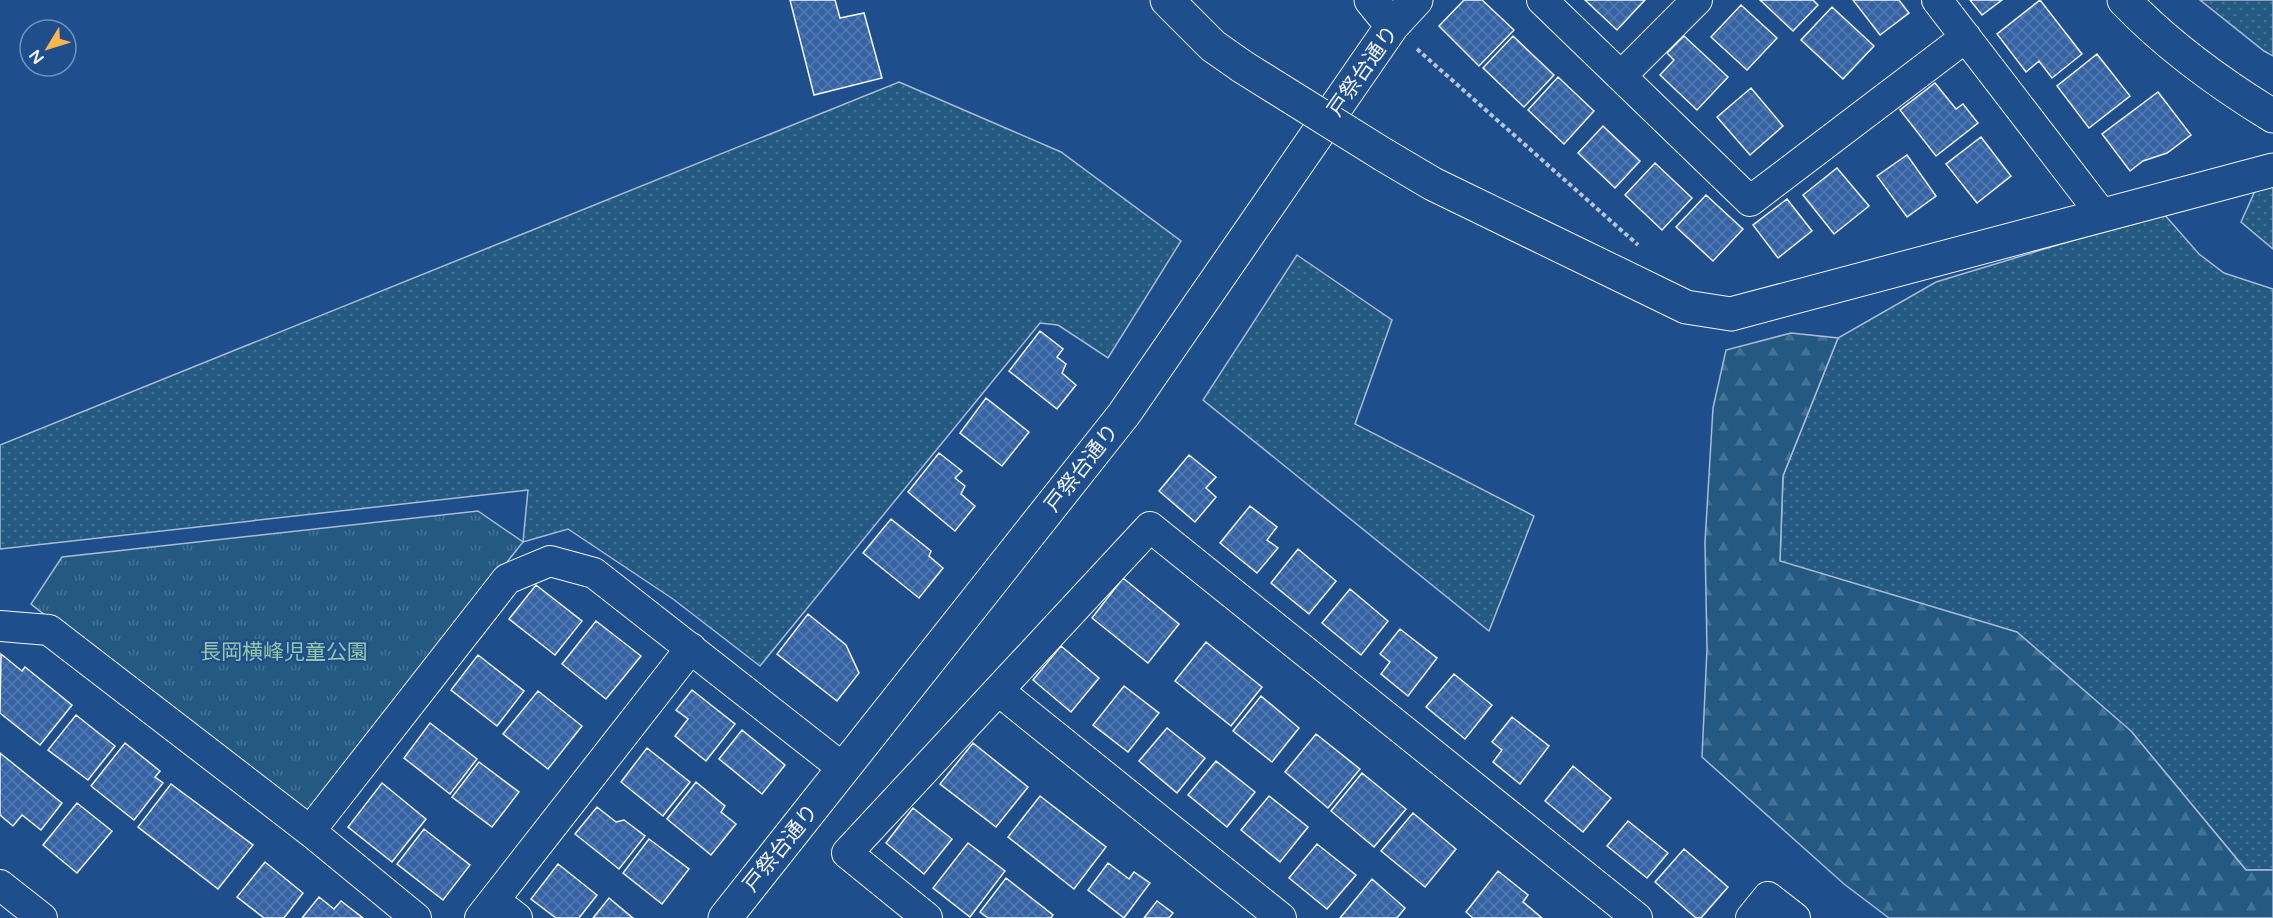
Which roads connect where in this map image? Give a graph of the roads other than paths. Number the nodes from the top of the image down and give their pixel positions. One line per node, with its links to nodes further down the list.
1 (1167, 0): 13 (street, bridge)
2 (1371, 0): 8 (street)
3 (1416, 0): 8 (street, 戸祭台通り)
4 (1542, 0): 10 (street)
5 (1697, 0): 10 (street)
6 (1937, 0): 9 (street)
7 (2124, 0): 11 (street)
8 (1392, 26): 17 (street, 戸祭台通り)
9 (1966, 37): 10 (street); 13 (street)
10 (1622, 75)
11 (2273, 116)
12 (2273, 170): 13 (street)
13 (2103, 216)
14 (0, 626): 18 (street)
15 (691, 648): 17 (street); 18 (street); 20 (street)
16 (999, 691): 25 (street); 26 (street); 27 (street)
17 (844, 769): 24 (street, 戸祭台通り)
18 (310, 831): 22 (street)
19 (0, 885): 21 (street)
20 (487, 909): 23 (street)
21 (42, 918)
22 (416, 918)
23 (517, 918)
24 (725, 918)
25 (927, 918)
26 (1281, 918)
27 (1637, 918)
28 (1751, 918): 29 (street)
29 (1795, 918)

